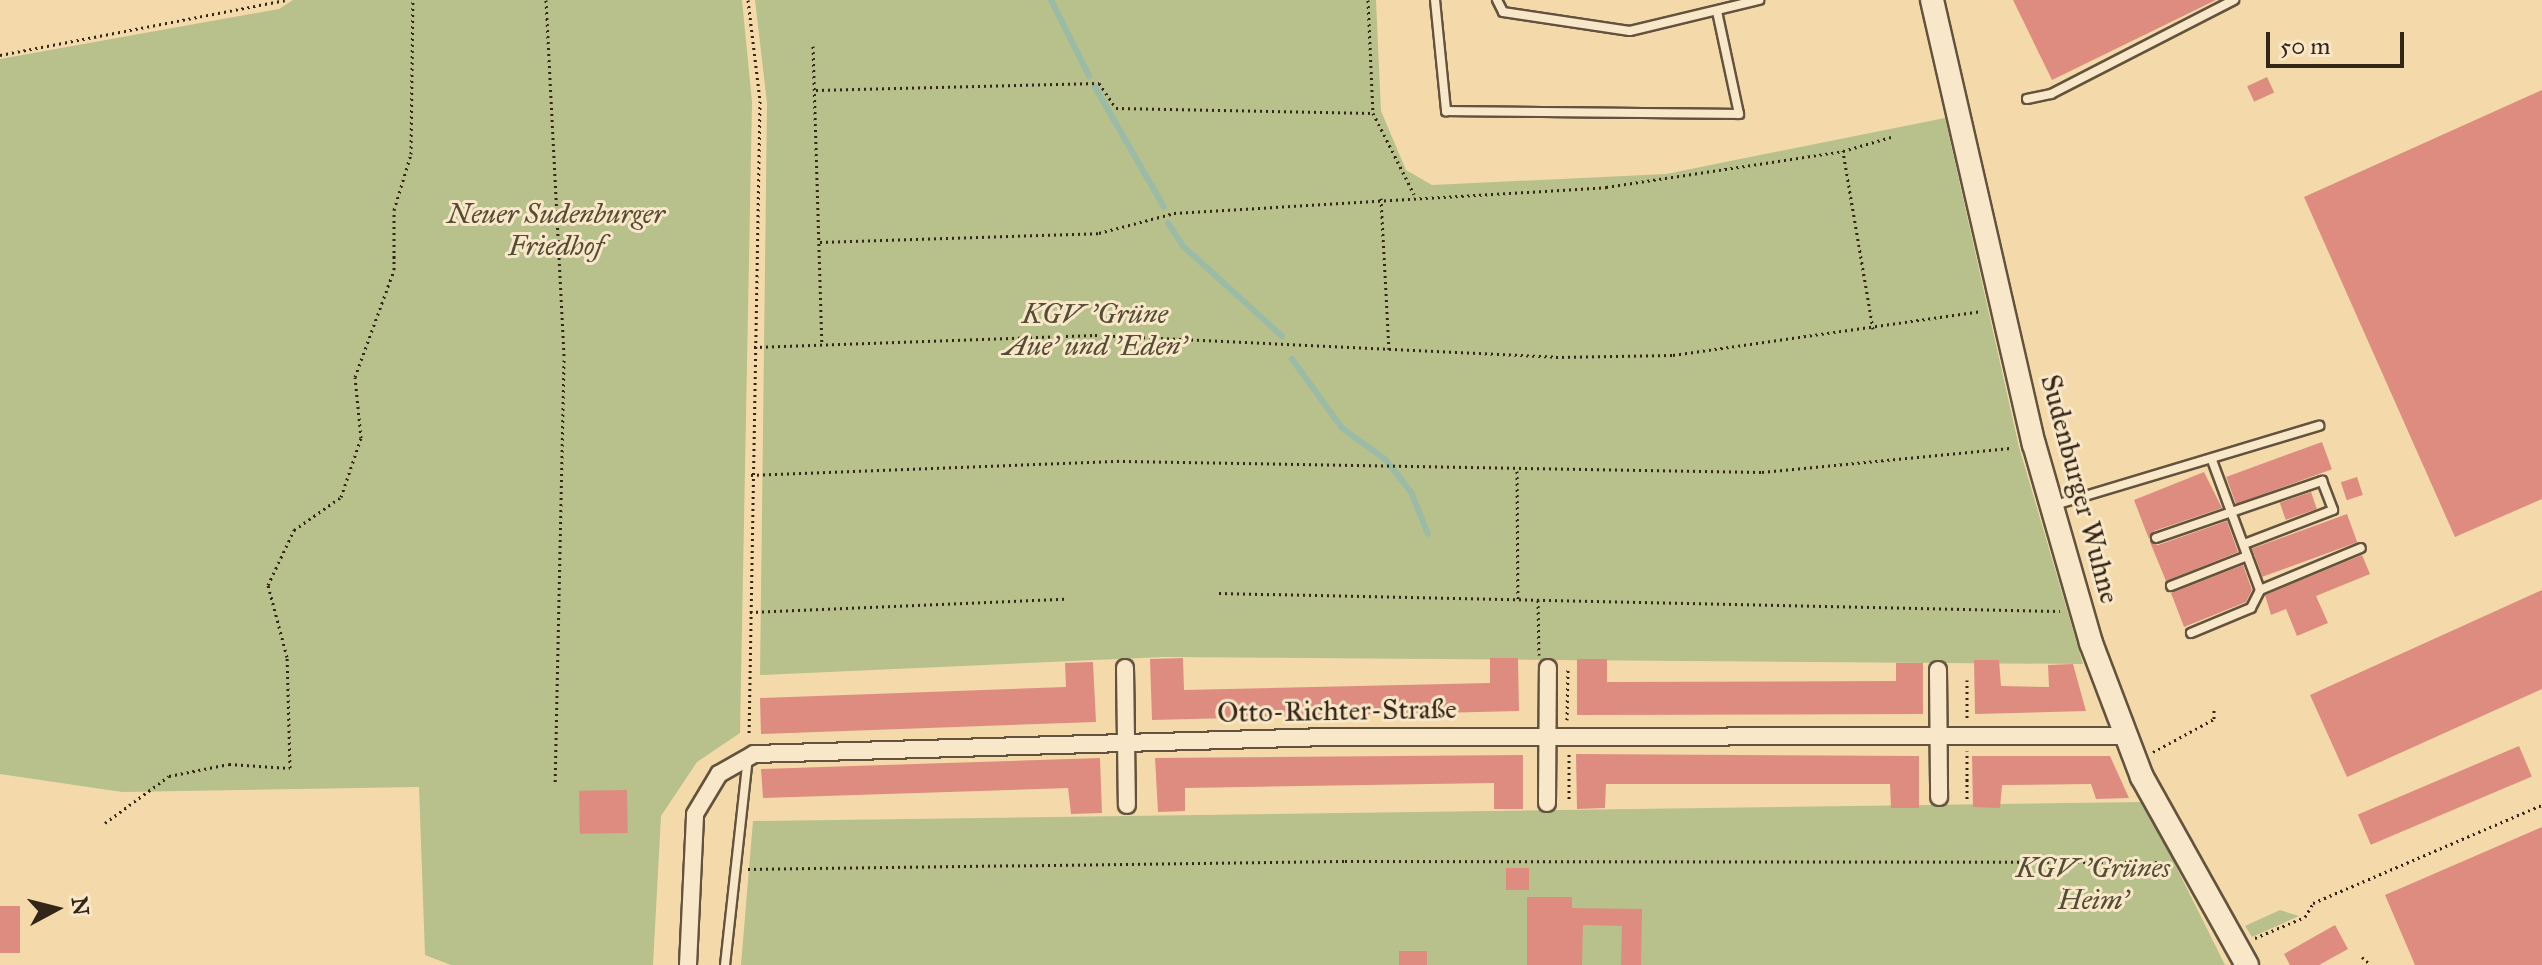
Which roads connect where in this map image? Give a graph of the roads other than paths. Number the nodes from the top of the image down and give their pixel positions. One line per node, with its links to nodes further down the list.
1 (1435, 0): 6 (lane)
2 (1497, 0): 6 (lane)
3 (1759, 0): 6 (lane)
4 (1932, 0): 10 (main road, Sudenburger Wuhne)
5 (2234, 0): 7 (lane)
6 (1717, 11)
7 (2027, 99)
8 (2319, 426): 9 (lane)
9 (2212, 460): 10 (lane); 11 (lane)
10 (2051, 506): 23 (main road, Sudenburger Wuhne)
11 (2230, 511): 12 (lane); 13 (lane); 13 (lane)
12 (2156, 538)
13 (2244, 544): 15 (lane)
14 (2361, 548): 17 (lane)
15 (2247, 556): 16 (lane); 17 (lane)
16 (2171, 586)
17 (2260, 590): 18 (lane)
18 (2191, 633)
19 (1544, 662): 22 (street)
20 (1125, 668): 25 (street)
21 (1938, 670): 24 (street)
22 (1548, 735): 24 (street, Otto-Richter-Straße); 25 (street, Otto-Richter-Straße); 28 (street)
23 (2124, 736): 24 (street, Otto-Richter-Straße); 30 (main road, Sudenburger Wuhne)
24 (1939, 738): 27 (street)
25 (1126, 740): 26 (street, Otto-Richter-Straße); 29 (street)
26 (748, 756): 31 (street); 32 (lane)
27 (1939, 797)
28 (1547, 803)
29 (1127, 805)
30 (2241, 956)
31 (688, 965)
32 (725, 965)

